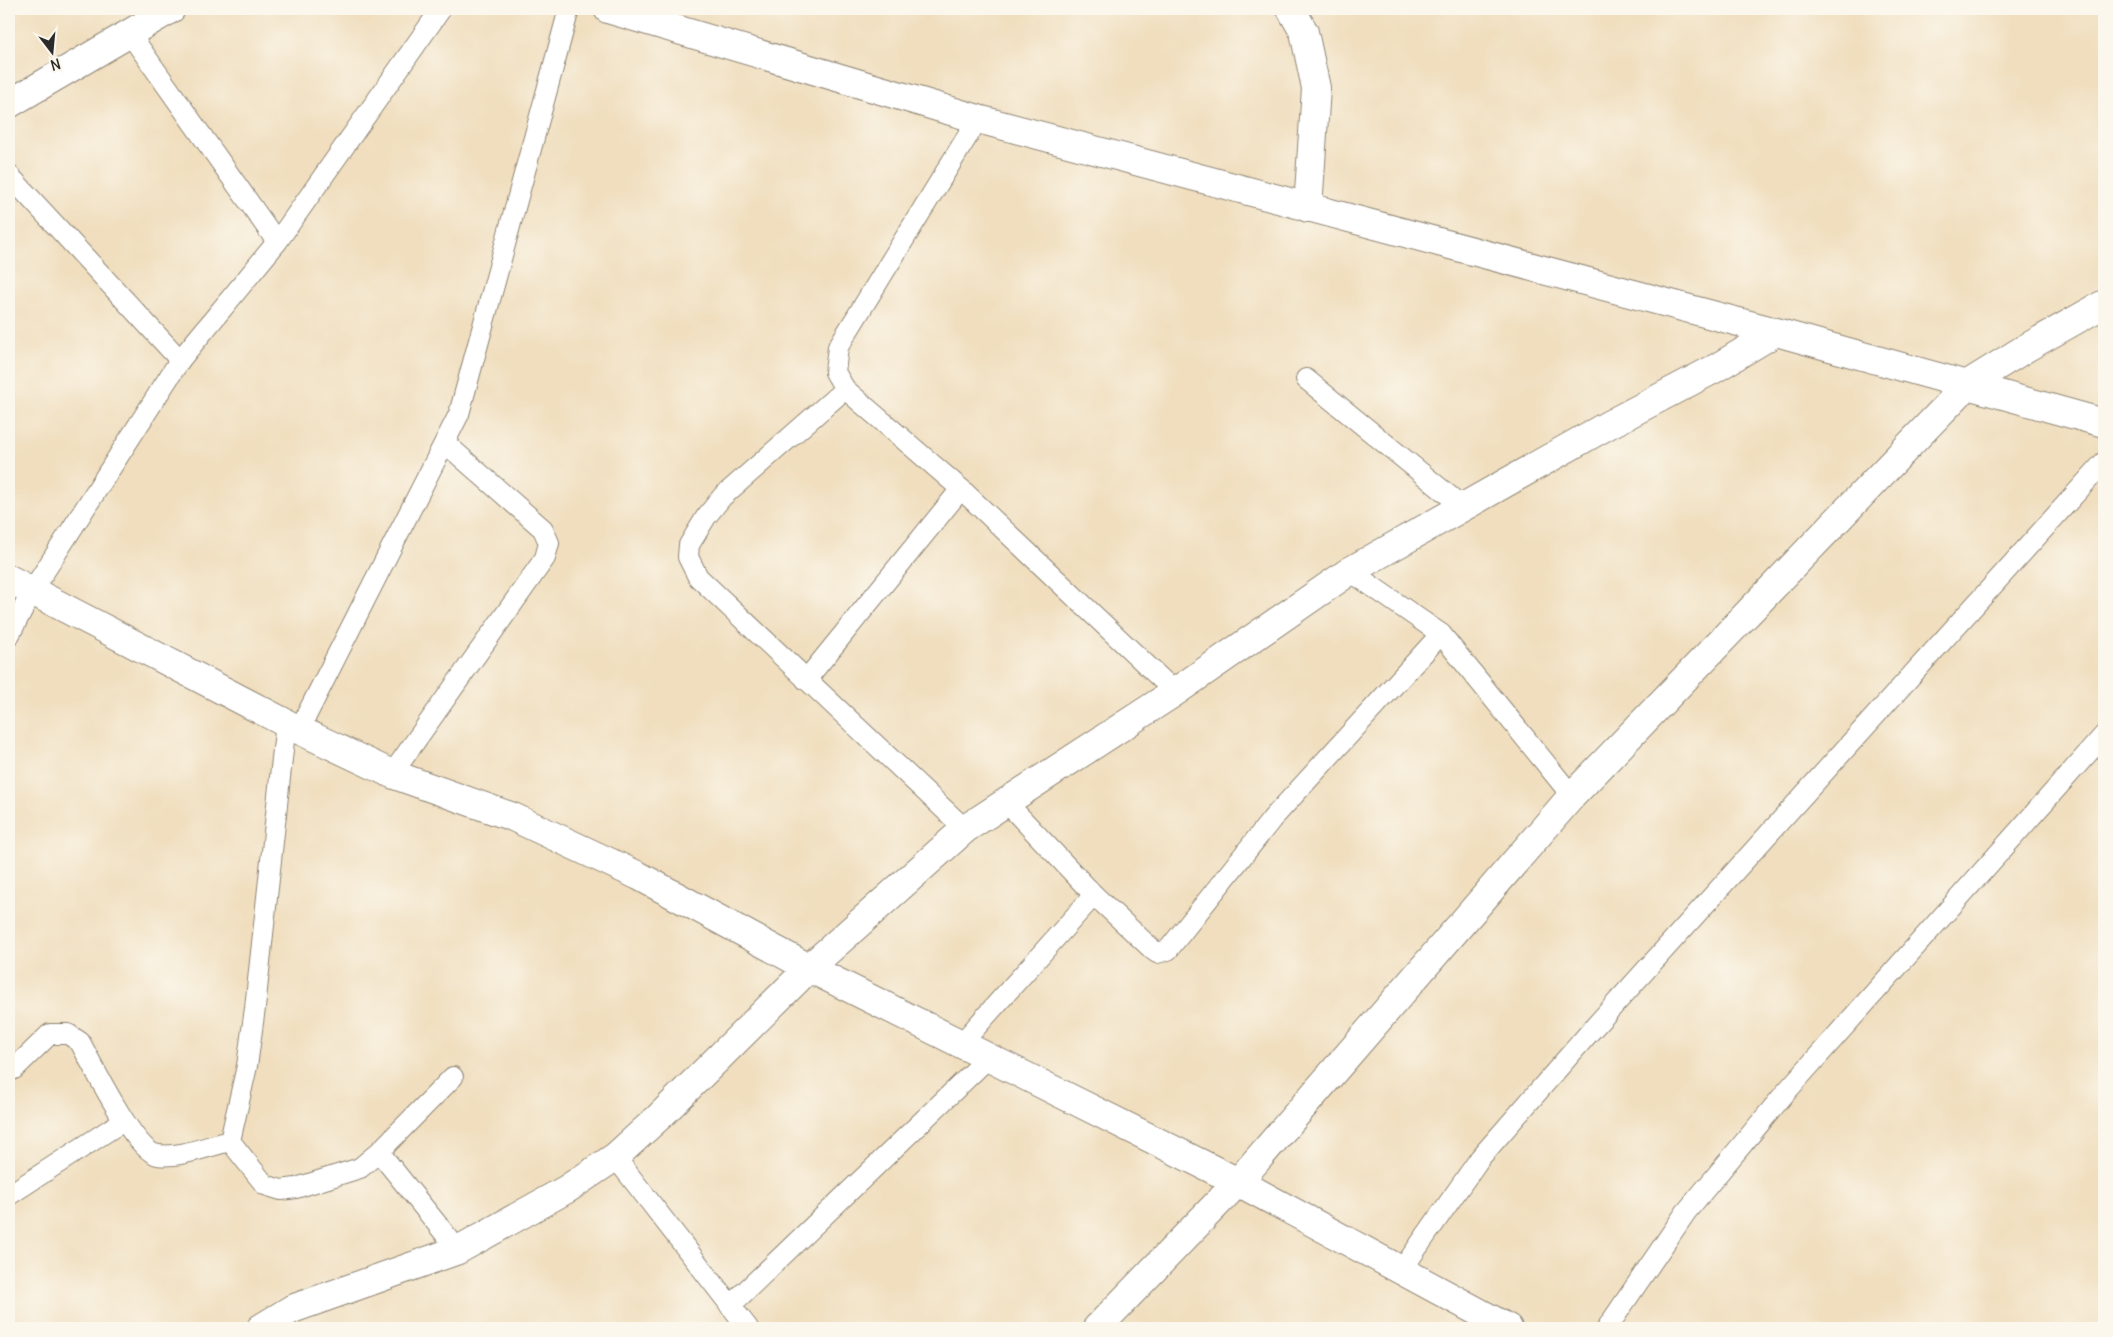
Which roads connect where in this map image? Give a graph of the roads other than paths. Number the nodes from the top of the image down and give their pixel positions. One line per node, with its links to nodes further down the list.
1 (171, 9): 6 (street)
2 (441, 9): 11 (lane)
3 (570, 9): 19 (lane)
4 (608, 9): 8 (street)
5 (1291, 9): 10 (street)
6 (130, 34): 7 (street); 11 (lane)
7 (9, 104)
8 (978, 119): 10 (street); 17 (lane)
9 (9, 175): 14 (lane)
10 (1308, 208): 13 (street)
11 (277, 242): 14 (lane)
12 (2104, 304): 16 (street)
13 (1776, 332): 16 (street); 22 (street)
14 (180, 360): 24 (lane)
15 (1306, 379): 22 (lane)
16 (1968, 384): 18 (street); 32 (street)
17 (845, 389): 21 (lane); 27 (lane)
18 (2104, 422)
19 (445, 443): 29 (lane); 31 (lane)
20 (2104, 462): 48 (lane)
21 (961, 489): 27 (lane); 28 (lane)
22 (1463, 507): 23 (street)
23 (1350, 571): 25 (lane); 28 (street)
24 (20, 585): 26 (lane); 29 (street)
25 (1441, 634): 32 (lane); 35 (lane)
26 (9, 636)
27 (806, 680): 34 (lane)
28 (1175, 692): 33 (street)
29 (292, 726): 31 (street); 42 (lane)
30 (2104, 734): 54 (lane)
31 (392, 774): 36 (street)
32 (1572, 796): 45 (street)
33 (1006, 802): 34 (street); 35 (lane)
34 (965, 829): 36 (street)
35 (1094, 895): 37 (lane)
36 (809, 968): 37 (street); 44 (street)
37 (960, 1045): 38 (street)
38 (988, 1058): 45 (street); 49 (lane)
39 (9, 1071): 41 (lane)
40 (453, 1077): 43 (lane)
41 (123, 1121): 42 (lane); 46 (lane)
42 (230, 1141): 43 (lane)
43 (379, 1152): 47 (lane)
44 (615, 1157): 47 (street); 49 (lane)
45 (1238, 1182): 48 (street); 52 (street)
46 (9, 1195)
47 (458, 1250): 50 (street)
48 (1401, 1271): 53 (street)
49 (730, 1306): 51 (lane)
50 (262, 1328)
51 (748, 1328)
52 (1097, 1328)
53 (1508, 1328)
54 (1607, 1328)

